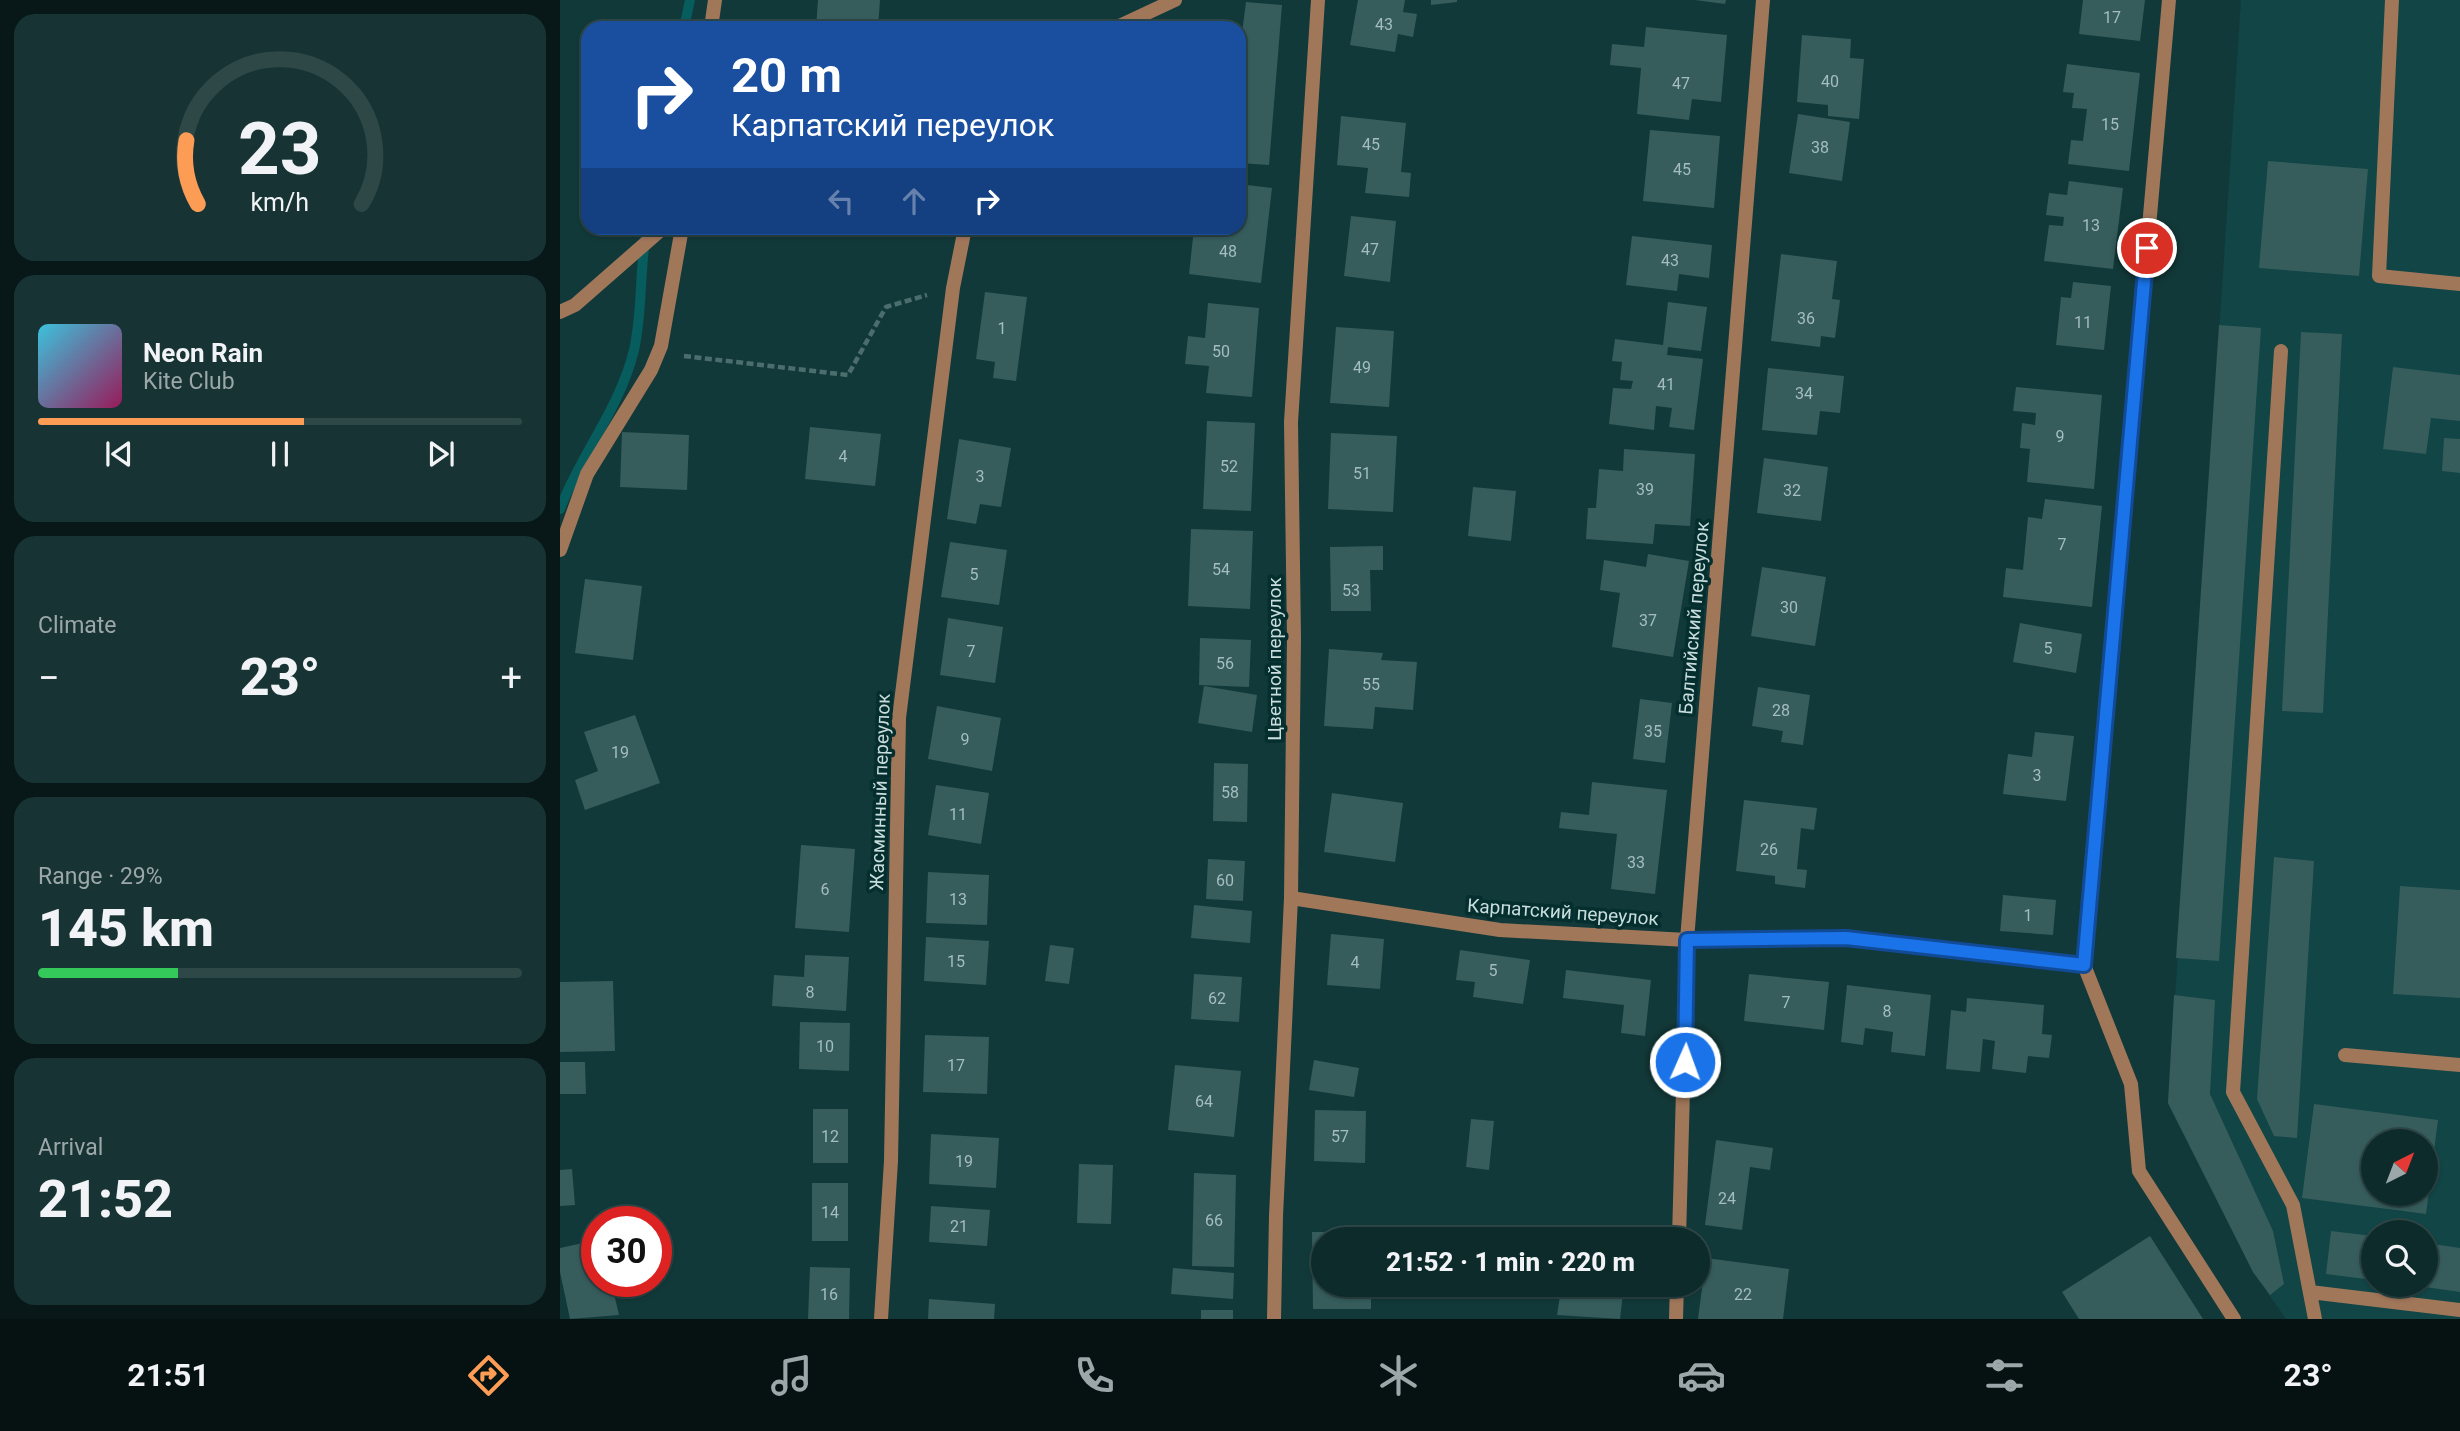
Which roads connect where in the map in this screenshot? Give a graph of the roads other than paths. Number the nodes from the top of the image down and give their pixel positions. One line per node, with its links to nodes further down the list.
1 (715, 0): 7 (street)
2 (1175, 0): 8 (street)
3 (1318, 0): 16 (street, Цветной переулок)
4 (1763, 0): 17 (street, Балтийский переулок)
5 (2169, 0): 18 (street)
6 (2392, 0): 12 (street)
7 (712, 21)
8 (1130, 21)
9 (655, 235): 13 (street)
10 (681, 235): 15 (street)
11 (964, 235): 25 (street, Жасминный переулок)
12 (2460, 284)
13 (560, 312)
14 (2281, 351): 22 (street)
15 (560, 550)
16 (1291, 898): 17 (street, Карпатский переулок); 26 (street, Цветной переулок)
17 (1687, 940): 18 (street, Карпатский переулок); 21 (street, Балтийский переулок)
18 (2084, 965): 28 (street)
19 (2345, 1055): 20 (street)
20 (2460, 1065)
21 (1679, 1227)
22 (2310, 1292): 24 (street); 29 (street)
23 (1677, 1297): 27 (street)
24 (2460, 1310)
25 (881, 1319)
26 (1274, 1319)
27 (1676, 1319)
28 (2234, 1319)
29 (2315, 1319)

